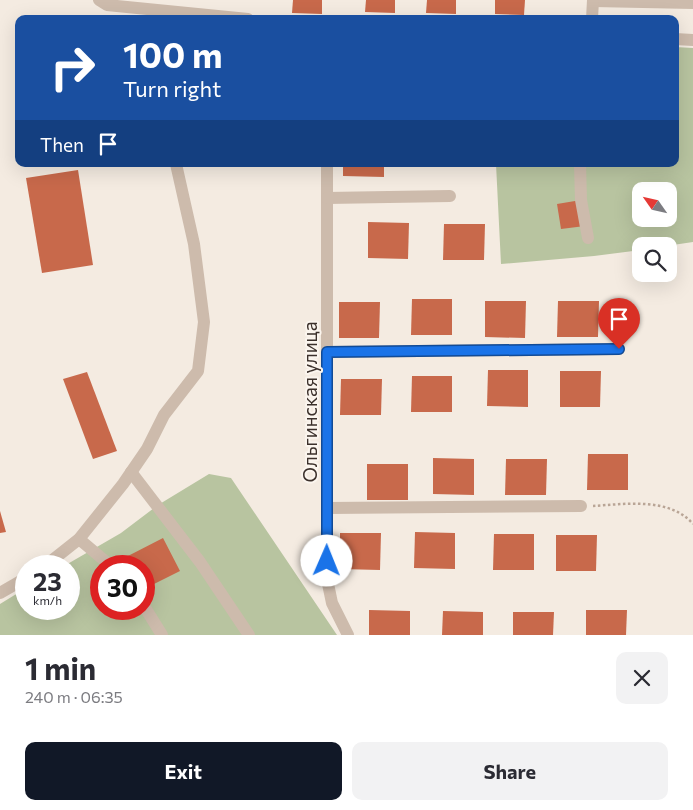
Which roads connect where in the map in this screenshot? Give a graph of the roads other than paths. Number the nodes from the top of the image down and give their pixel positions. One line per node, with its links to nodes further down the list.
1 (98, 0): 4 (street)
2 (593, 0): 3 (street); 6 (street)
3 (693, 3)
4 (150, 14): 5 (street)
5 (170, 15)
6 (592, 15)
7 (679, 39): 8 (street)
8 (693, 40)
9 (177, 167): 17 (street)
10 (327, 167): 13 (street, Ольгинская улица)
11 (580, 167): 14 (street)
12 (450, 196): 13 (street)
13 (327, 198): 16 (street, Ольгинская улица)
14 (588, 238)
15 (619, 349): 16 (street)
16 (327, 352): 19 (street, Ольгинская улица)
17 (131, 472): 20 (street); 27 (street)
18 (581, 506): 19 (street)
19 (328, 508): 28 (street, Ольгинская улица)
20 (79, 539): 21 (street); 22 (street)
21 (59, 555)
22 (98, 555)
23 (15, 584): 24 (street)
24 (0, 593)
25 (153, 620): 26 (street)
26 (162, 635)
27 (249, 635)
28 (348, 635)

